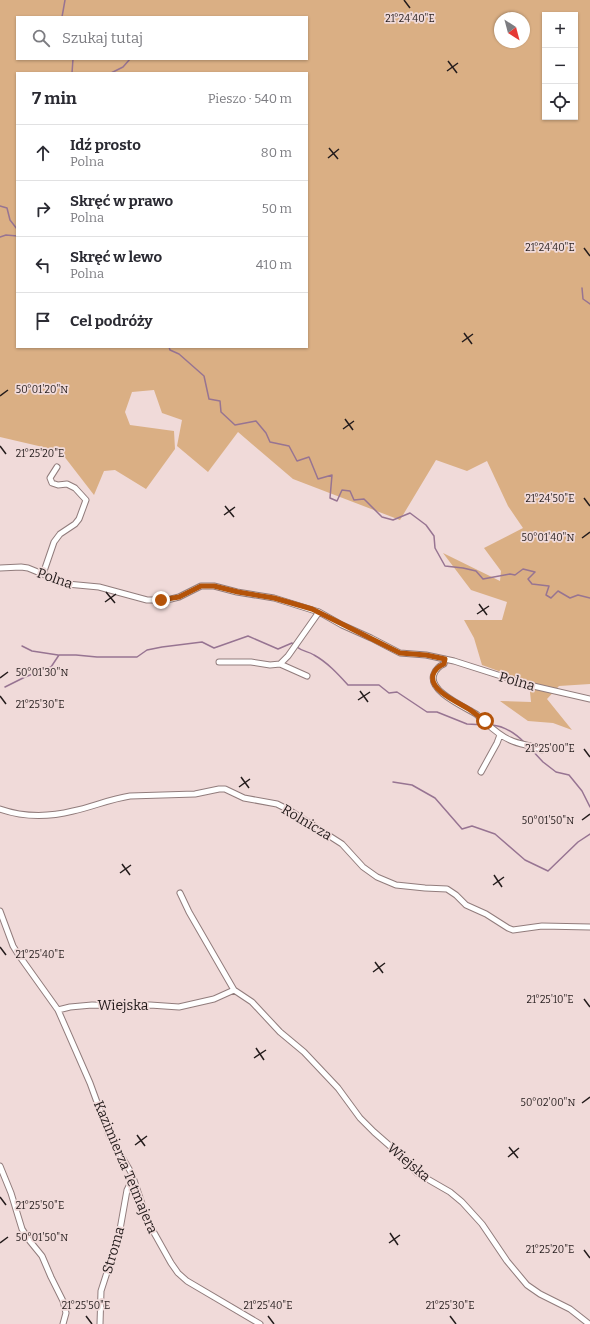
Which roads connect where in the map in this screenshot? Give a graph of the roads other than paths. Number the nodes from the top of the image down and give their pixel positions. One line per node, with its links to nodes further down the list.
1 (57, 467): 3 (street)
2 (0, 568): 3 (street, Polna)
3 (43, 574): 4 (street, Polna)
4 (319, 612): 5 (street, Polna); 7 (street)
5 (445, 659): 9 (street, Polna); 10 (street)
6 (219, 662): 7 (street)
7 (280, 664): 8 (street)
8 (308, 676)
9 (590, 699)
10 (500, 735): 11 (street); 12 (street)
11 (542, 750)
12 (481, 772)
13 (0, 809): 16 (street, Rolnicza)
14 (180, 893): 17 (street, Wiejska)
15 (0, 911): 18 (street, Kazimierza Tetmajera)
16 (590, 927)
17 (234, 990): 18 (street, Wiejska); 24 (street, Wiejska)
18 (58, 1010): 20 (street, Kazimierza Tetmajera)
19 (0, 1166): 21 (street)
20 (133, 1178): 22 (street, Stroma); 23 (street, Kazimierza Tetmajera)
21 (64, 1324)
22 (100, 1324)
23 (260, 1324)
24 (589, 1324)

